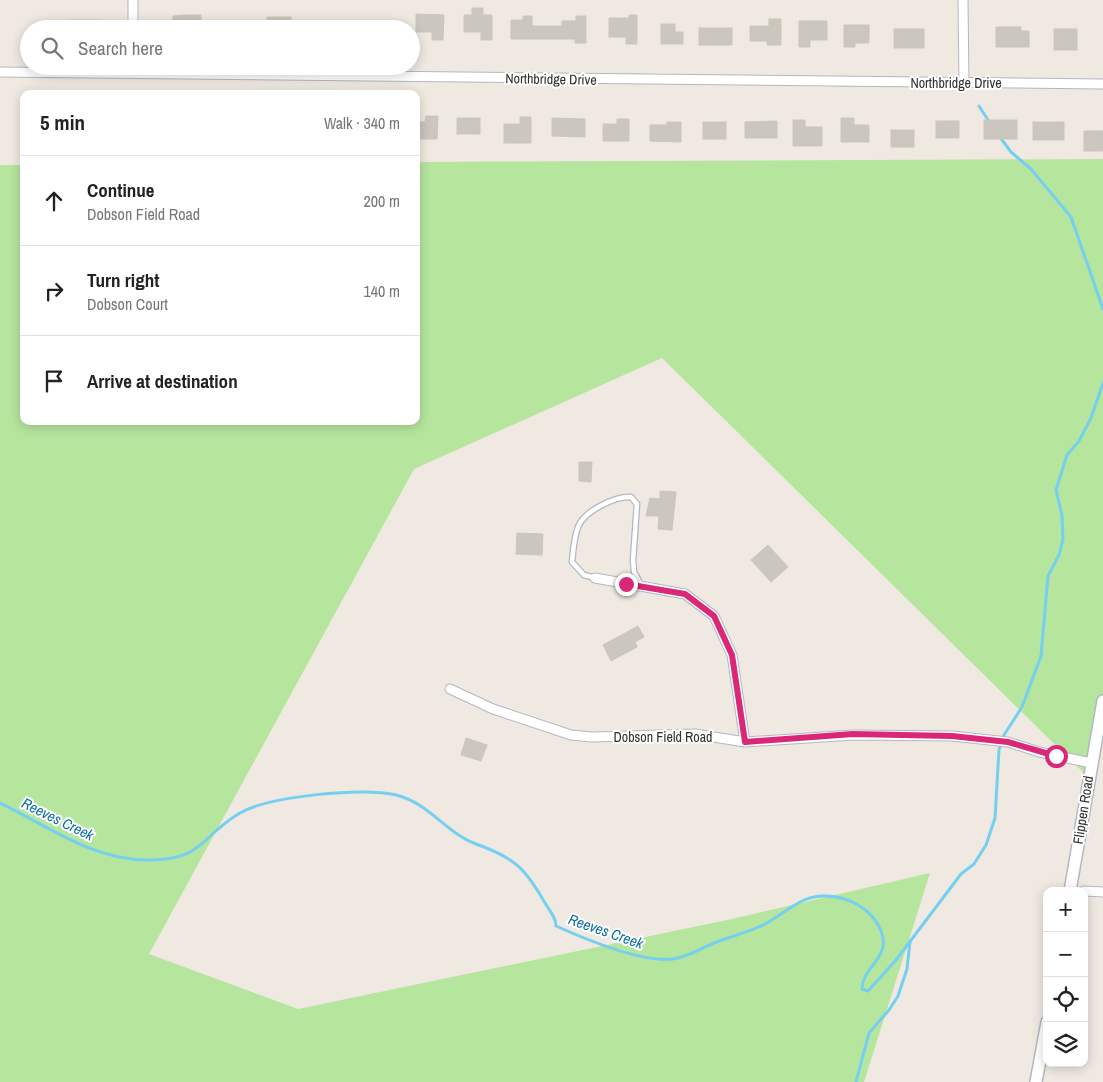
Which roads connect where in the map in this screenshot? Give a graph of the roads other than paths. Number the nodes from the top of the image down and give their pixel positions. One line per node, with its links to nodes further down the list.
1 (133, 0): 3 (street)
2 (963, 0): 7 (street)
3 (133, 20)
4 (0, 72): 5 (street, Northbridge Drive)
5 (20, 72)
6 (420, 75): 7 (street, Northbridge Drive)
7 (964, 84): 8 (street, Northbridge Drive)
8 (1103, 84)
9 (595, 578): 10 (street); 10 (lane)
10 (641, 586): 13 (street)
11 (450, 688): 13 (street, Dobson Field Road)
12 (1103, 701): 14 (street, Flippen Road)
13 (745, 742): 14 (street, Dobson Field Road)
14 (1091, 763): 15 (street, Flippen Road)
15 (1071, 887)
16 (1088, 891): 17 (street)
17 (1103, 892)
18 (1043, 1044): 19 (street)
19 (1036, 1082)

